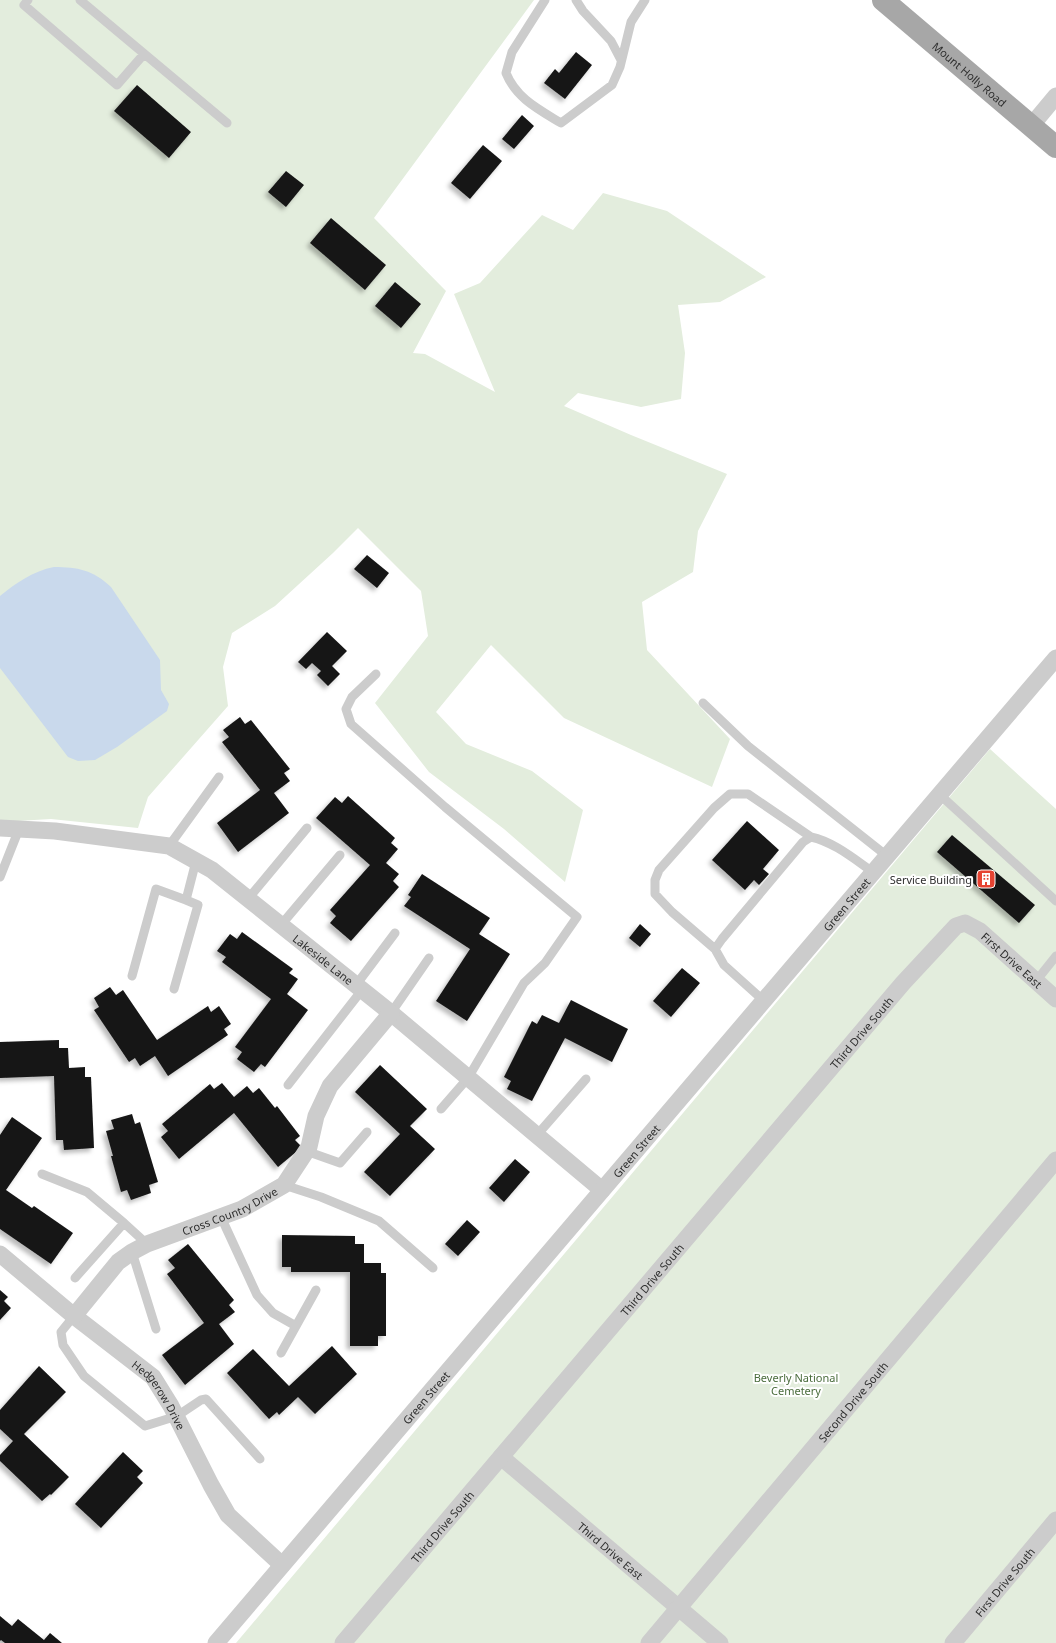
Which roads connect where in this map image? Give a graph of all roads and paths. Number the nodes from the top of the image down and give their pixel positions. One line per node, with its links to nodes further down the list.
1 (28, 0): 7 (lane)
2 (80, 0): 7 (lane)
3 (545, 0): 8 (lane)
4 (576, 0): 8 (lane)
5 (645, 0): 8 (lane)
6 (883, 0): 11 (main road, Mount Holly Road)
7 (144, 54): 10 (lane)
8 (621, 60)
9 (1056, 96): 11 (street)
10 (227, 123)
11 (1031, 126): 12 (main road, Mount Holly Road)
12 (1056, 147)
13 (1056, 658): 17 (street, Green Street)
14 (376, 674): 44 (lane)
15 (703, 703): 24 (lane)
16 (219, 777): 22 (lane)
17 (940, 794): 24 (street, Green Street); 30 (lane)
18 (0, 828): 20 (street, Lakeside Lane)
19 (307, 828): 28 (lane)
20 (19, 829): 22 (street, Lakeside Lane); 27 (lane)
21 (811, 837): 26 (lane); 34 (lane); 34 (lane)
22 (169, 846): 25 (street, Lakeside Lane)
23 (340, 855): 32 (lane)
24 (887, 856): 26 (street, Green Street)
25 (196, 861): 28 (street, Lakeside Lane); 29 (lane)
26 (873, 872): 42 (street, Green Street)
27 (0, 877)
28 (248, 899): 32 (street, Lakeside Lane)
29 (186, 900): 37 (lane); 40 (lane)
30 (1056, 901)
31 (966, 923): 38 (street, First Drive East); 68 (street, Third Drive South)
32 (281, 925): 39 (street, Lakeside Lane)
33 (395, 933): 39 (lane)
34 (715, 949): 42 (lane)
35 (1056, 956): 38 (lane)
36 (429, 958): 43 (lane)
37 (132, 976)
38 (1036, 981): 41 (street, First Drive East)
39 (359, 988): 43 (street, Lakeside Lane); 46 (lane)
40 (174, 989)
41 (1056, 999)
42 (764, 1001): 54 (street, Green Street)
43 (391, 1014): 44 (street, Lakeside Lane); 50 (street, Cross Country Drive)
44 (468, 1078): 47 (lane); 49 (street, Lakeside Lane)
45 (586, 1080): 49 (lane)
46 (288, 1085)
47 (441, 1109)
48 (367, 1132): 50 (lane)
49 (537, 1135): 54 (street, Lakeside Lane)
50 (306, 1151): 53 (street, Cross Country Drive)
51 (1056, 1160): 72 (street, Second Drive South)
52 (42, 1174): 56 (lane)
53 (284, 1185): 55 (street, Cross Country Drive); 60 (lane)
54 (602, 1190): 71 (street, Green Street)
55 (221, 1217): 57 (street, Cross Country Drive); 64 (lane)
56 (124, 1223): 57 (lane); 61 (lane)
57 (147, 1244): 58 (street, Cross Country Drive)
58 (132, 1252): 63 (street, Cross Country Drive); 65 (lane)
59 (0, 1254): 63 (street, Hedgerow Drive)
60 (433, 1268)
61 (75, 1278)
62 (316, 1290): 64 (lane)
63 (74, 1316): 67 (street, Hedgerow Drive); 67 (lane)
64 (296, 1326): 66 (lane)
65 (156, 1329)
66 (281, 1353)
67 (177, 1416): 69 (lane); 71 (street, Hedgerow Drive)
68 (501, 1457): 72 (street, Third Drive East); 74 (street, Third Drive South)
69 (260, 1459)
70 (1056, 1520): 77 (street, First Drive South)
71 (282, 1565): 73 (street, Green Street)
72 (679, 1608): 75 (street, Second Drive South); 76 (street, Third Drive East)
73 (216, 1643)
74 (343, 1643)
75 (649, 1643)
76 (720, 1643)
77 (953, 1643)

